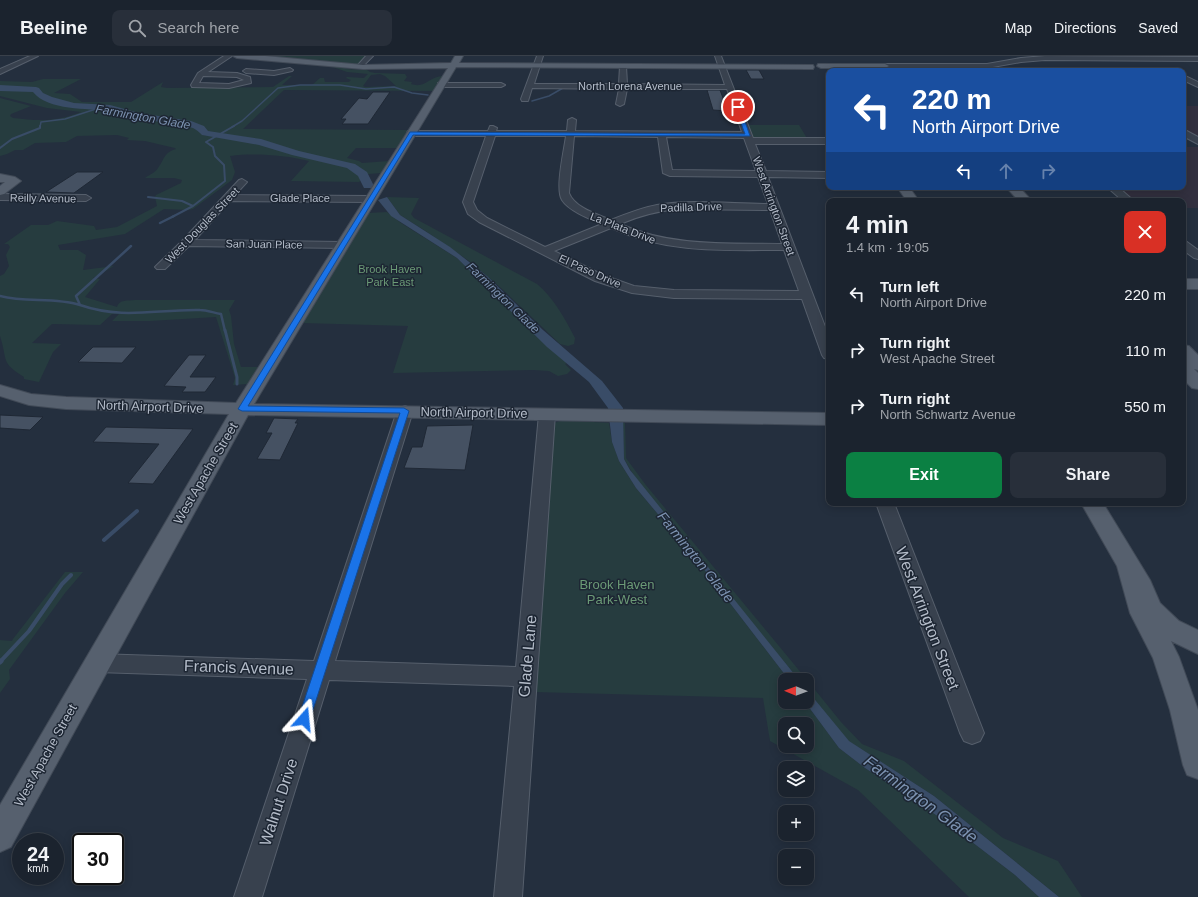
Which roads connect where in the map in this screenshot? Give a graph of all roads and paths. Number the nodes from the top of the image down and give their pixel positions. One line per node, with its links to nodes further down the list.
1 (35, 56): 29 (street)
2 (229, 56): 30 (street)
3 (237, 56): 10 (main road)
4 (370, 56): 19 (street)
5 (540, 56): 16 (street)
6 (718, 56): 17 (street, West Arrington Street)
7 (875, 57): 22 (main road)
8 (1056, 57): 9 (street); 18 (street); 20 (street)
9 (1143, 58): 12 (street); 26 (street)
10 (271, 59): 19 (main road); 28 (street)
11 (978, 59): 18 (street)
12 (1198, 59)
13 (944, 60): 23 (street)
14 (455, 64): 16 (main road); 19 (main road); 35 (main road, West Apache Street)
15 (622, 64): 16 (main road); 17 (main road); 38 (street)
16 (536, 66): 37 (street)
17 (722, 66): 21 (main road); 39 (street, West Arrington Street)
18 (987, 66): 24 (street); 25 (street)
19 (359, 67)
20 (1072, 67)
21 (871, 68)
22 (886, 68)
23 (955, 68)
24 (966, 68)
25 (990, 68)
26 (1163, 68)
27 (290, 70): 28 (street)
28 (246, 71): 31 (street)
29 (0, 72)
30 (200, 74): 31 (street); 31 (street)
31 (237, 75)
32 (1186, 78): 34 (street)
33 (1186, 82): 34 (street)
34 (1196, 83)
35 (441, 85): 36 (street); 44 (main road, West Apache Street)
36 (501, 85)
37 (530, 86): 38 (street, North Lorena Avenue); 40 (street)
38 (623, 86): 39 (street, North Lorena Avenue); 41 (street)
39 (730, 86): 48 (street, West Arrington Street)
40 (526, 99)
41 (620, 104)
42 (572, 120): 45 (street, La Plata Drive)
43 (492, 131): 44 (street); 45 (street); 72 (street, El Paso Drive)
44 (412, 133): 65 (main road, West Apache Street)
45 (570, 134): 47 (street); 67 (street, La Plata Drive)
46 (1186, 134): 50 (street)
47 (662, 135): 48 (street); 53 (street)
48 (749, 138): 49 (street); 53 (street, West Arrington Street)
49 (826, 141)
50 (1198, 141)
51 (1189, 145): 52 (street)
52 (1198, 145)
53 (762, 175): 54 (street); 66 (street, West Arrington Street)
54 (826, 175)
55 (0, 178): 59 (main road)
56 (242, 182): 62 (street, West Douglas Street)
57 (1015, 190): 63 (main road)
58 (1116, 190): 64 (street)
59 (0, 191)
60 (0, 197): 61 (street, Reilly Avenue)
61 (86, 198)
62 (229, 198): 65 (street, Glade Place); 68 (street, West Douglas Street)
63 (1023, 198)
64 (1125, 198)
65 (371, 199): 69 (main road, West Apache Street)
66 (774, 207): 67 (street, Padilla Drive); 71 (street, West Arrington Street)
67 (611, 224): 71 (street, La Plata Drive); 72 (street, Padilla Drive)
68 (186, 243): 69 (street, San Juan Place); 74 (street, West Douglas Street)
69 (342, 245): 84 (main road, West Apache Street)
70 (1186, 246): 73 (street)
71 (789, 247): 77 (street, West Arrington Street)
72 (545, 251): 77 (street, El Paso Drive)
73 (1198, 256)
74 (161, 267)
75 (1186, 284): 76 (main road)
76 (1198, 284)
77 (807, 295): 78 (street, West Arrington Street)
78 (826, 343)
79 (1186, 353): 80 (main road)
80 (1198, 365)
81 (1186, 371): 82 (main road)
82 (1198, 384)
83 (0, 390): 84 (main road, North Airport Drive)
84 (242, 409): 85 (main road, North Airport Drive); 93 (main road, West Apache Street)
85 (404, 411): 86 (main road, North Airport Drive); 94 (street, Walnut Drive)
86 (547, 414): 87 (main road, North Airport Drive); 95 (street, Glade Lane)
87 (826, 418)
88 (886, 506): 96 (street, West Arrington Street)
89 (1094, 506): 90 (main road)
90 (1135, 577): 91 (main road); 92 (main road); 97 (main road)
91 (1198, 630)
92 (1198, 643)
93 (97, 663): 94 (street, Francis Avenue); 98 (main road, West Apache Street)
94 (320, 670): 95 (street, Francis Avenue); 99 (street, Walnut Drive)
95 (526, 677): 100 (street, Glade Lane)
96 (972, 733)
97 (1198, 765)
98 (0, 836)
99 (248, 897)
100 (508, 897)

